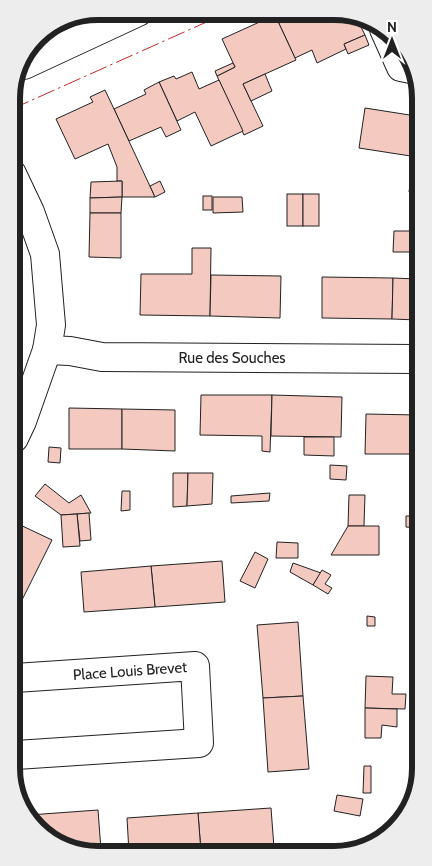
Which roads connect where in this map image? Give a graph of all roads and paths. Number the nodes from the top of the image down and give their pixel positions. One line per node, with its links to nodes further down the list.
1 (120, 20): 3 (street)
2 (391, 45): 4 (street)
3 (30, 61)
4 (406, 68)
5 (20, 191): 6 (street)
6 (47, 350): 7 (street, Rue des Souches); 8 (street)
7 (412, 359)
8 (20, 424)
9 (20, 678): 10 (street, Place Louis Brevet)
10 (20, 755)

